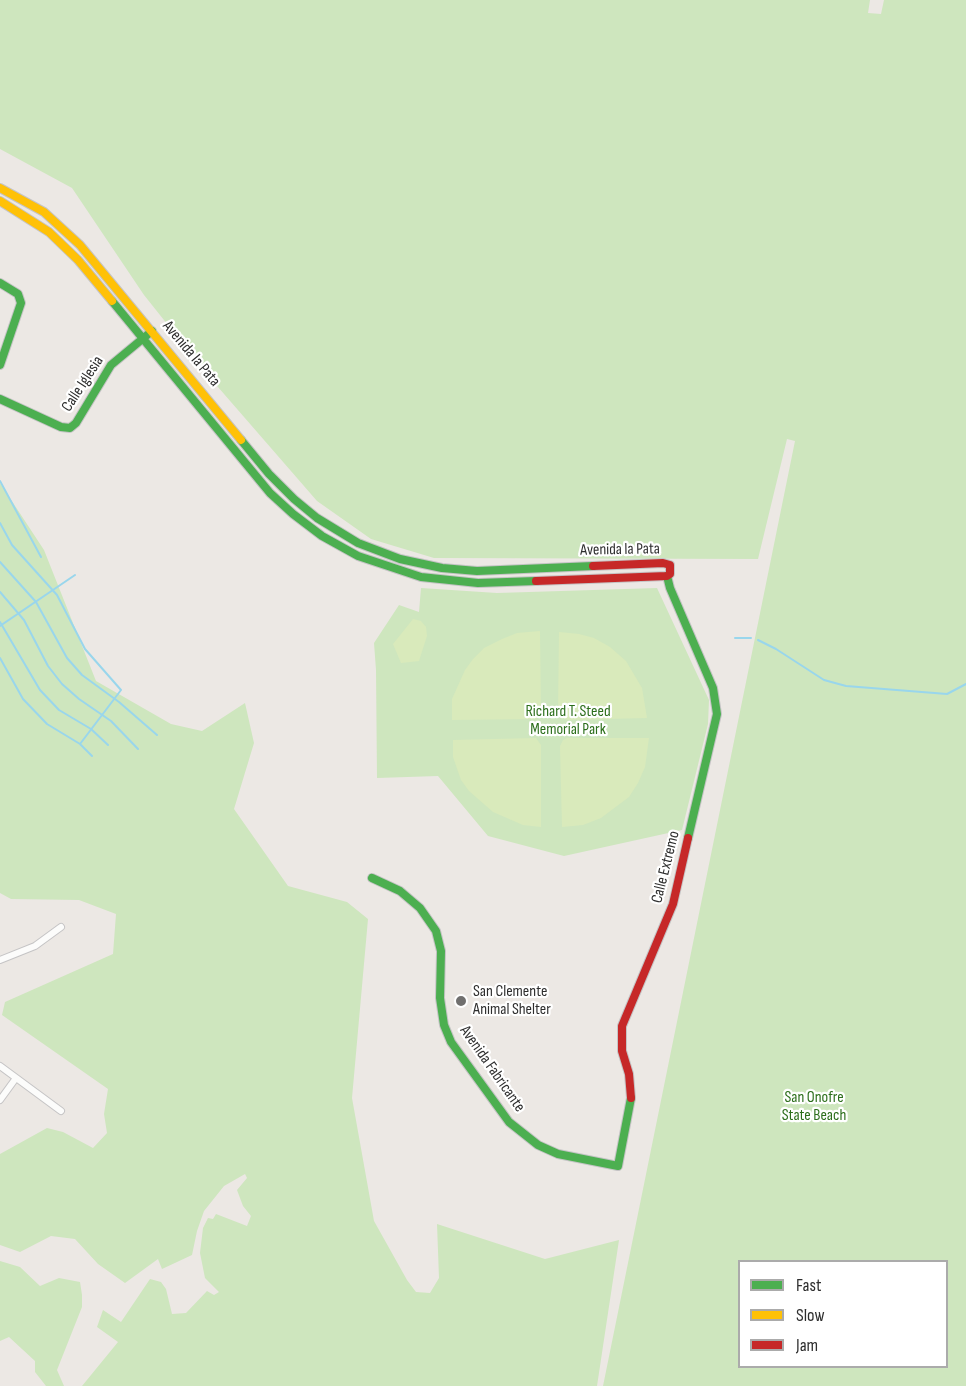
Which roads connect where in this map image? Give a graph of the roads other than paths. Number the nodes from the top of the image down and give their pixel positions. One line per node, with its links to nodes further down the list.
1 (0, 188): 4 (main road, Avenida la Pata)
2 (0, 201): 5 (main road, Avenida la Pata)
3 (0, 283): 6 (main road)
4 (152, 331): 5 (main road, Calle Iglesia); 8 (main road, Avenida la Pata)
5 (142, 338): 7 (main road, Calle Iglesia); 8 (main road, Avenida la Pata)
6 (0, 365)
7 (0, 399)
8 (667, 576): 16 (main road, Calle Extremo)
9 (372, 878): 16 (main road, Avenida Fabricante)
10 (61, 927): 11 (street)
11 (0, 960)
12 (0, 1066): 13 (street)
13 (16, 1078): 14 (street); 15 (street)
14 (0, 1100)
15 (61, 1111)
16 (618, 1166)

